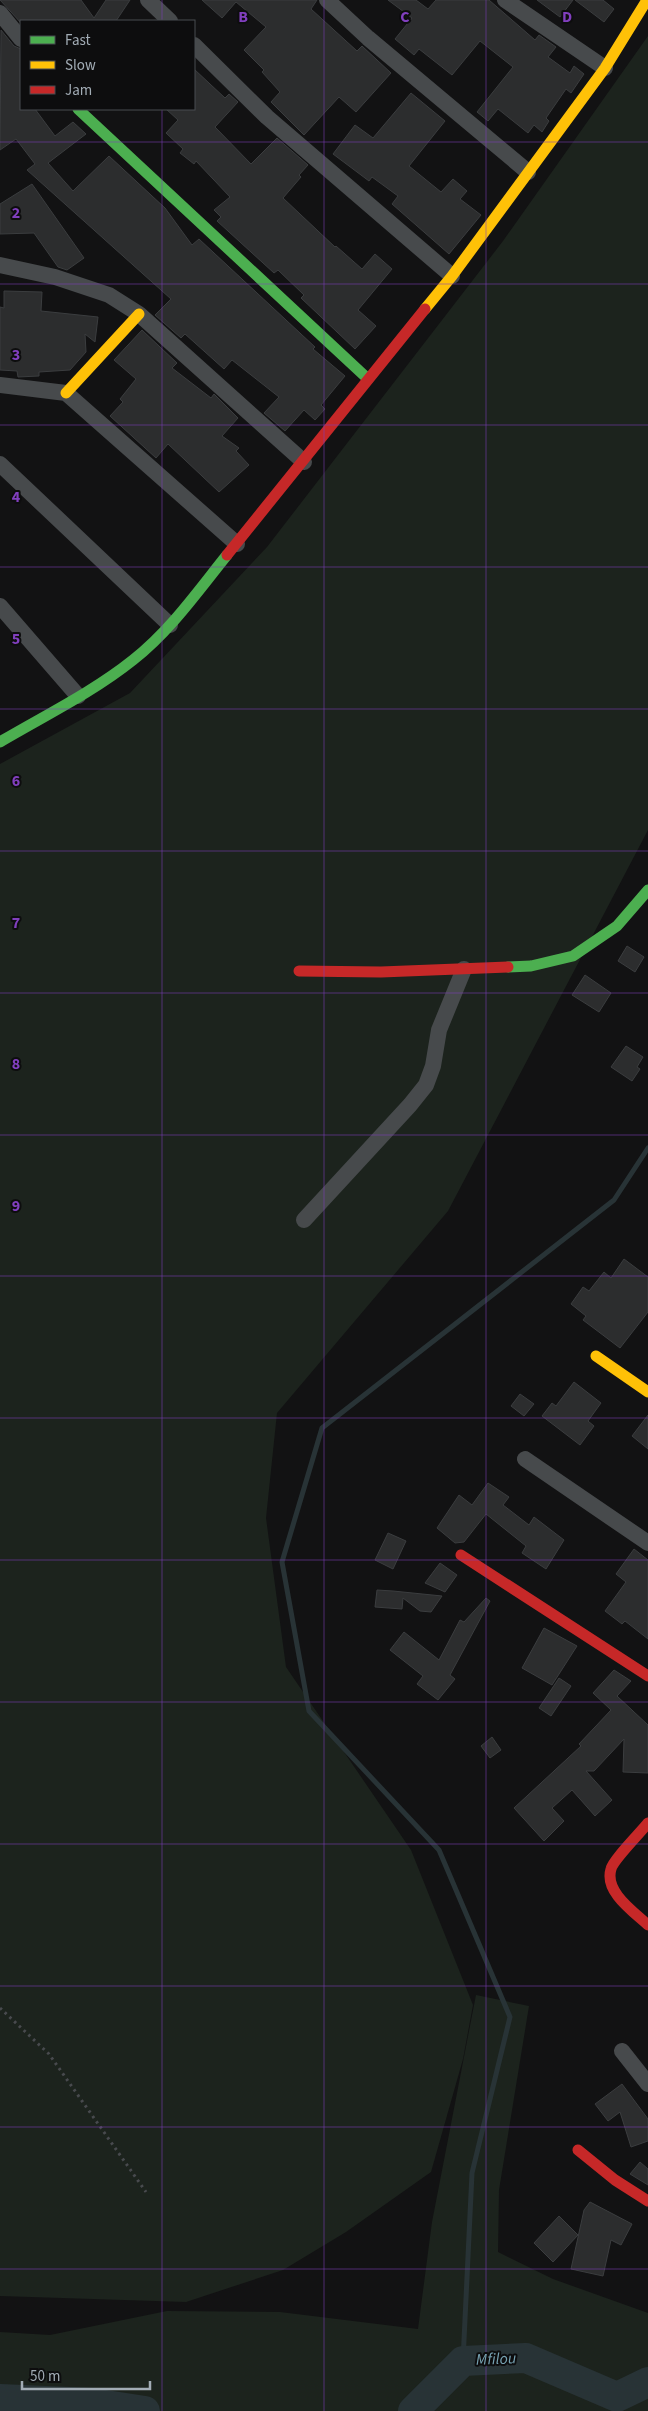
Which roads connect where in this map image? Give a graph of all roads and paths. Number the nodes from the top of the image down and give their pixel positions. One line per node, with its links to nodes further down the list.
1 (148, 0): 6 (street)
2 (327, 0): 11 (street)
3 (505, 0): 9 (street)
4 (647, 0): 9 (street)
5 (0, 13): 7 (street)
6 (169, 20)
7 (20, 39)
8 (195, 46): 13 (street)
9 (605, 68): 11 (street)
10 (79, 110): 15 (street)
11 (528, 172): 13 (street)
12 (0, 265): 14 (street)
13 (452, 276): 15 (street)
14 (139, 314): 17 (street); 18 (street)
15 (368, 379): 18 (street)
16 (0, 385): 17 (street)
17 (66, 393): 20 (street)
18 (304, 462): 20 (street)
19 (0, 464): 22 (street)
20 (237, 544): 22 (street)
21 (0, 606): 23 (street)
22 (170, 625): 23 (street)
23 (78, 696): 24 (street)
24 (0, 742)
25 (648, 890): 26 (street)
26 (464, 969): 27 (street); 28 (street)
27 (300, 971)
28 (304, 1220)
29 (596, 1356): 30 (street)
30 (648, 1392)
31 (525, 1459): 32 (street)
32 (648, 1543)
33 (460, 1555): 34 (street)
34 (648, 1676)
35 (648, 1823): 36 (street)
36 (648, 1925)
37 (0, 2008): 41 (path)
38 (622, 2051): 39 (street)
39 (648, 2084)
40 (578, 2150): 42 (street)
41 (146, 2192)
42 (648, 2202)

